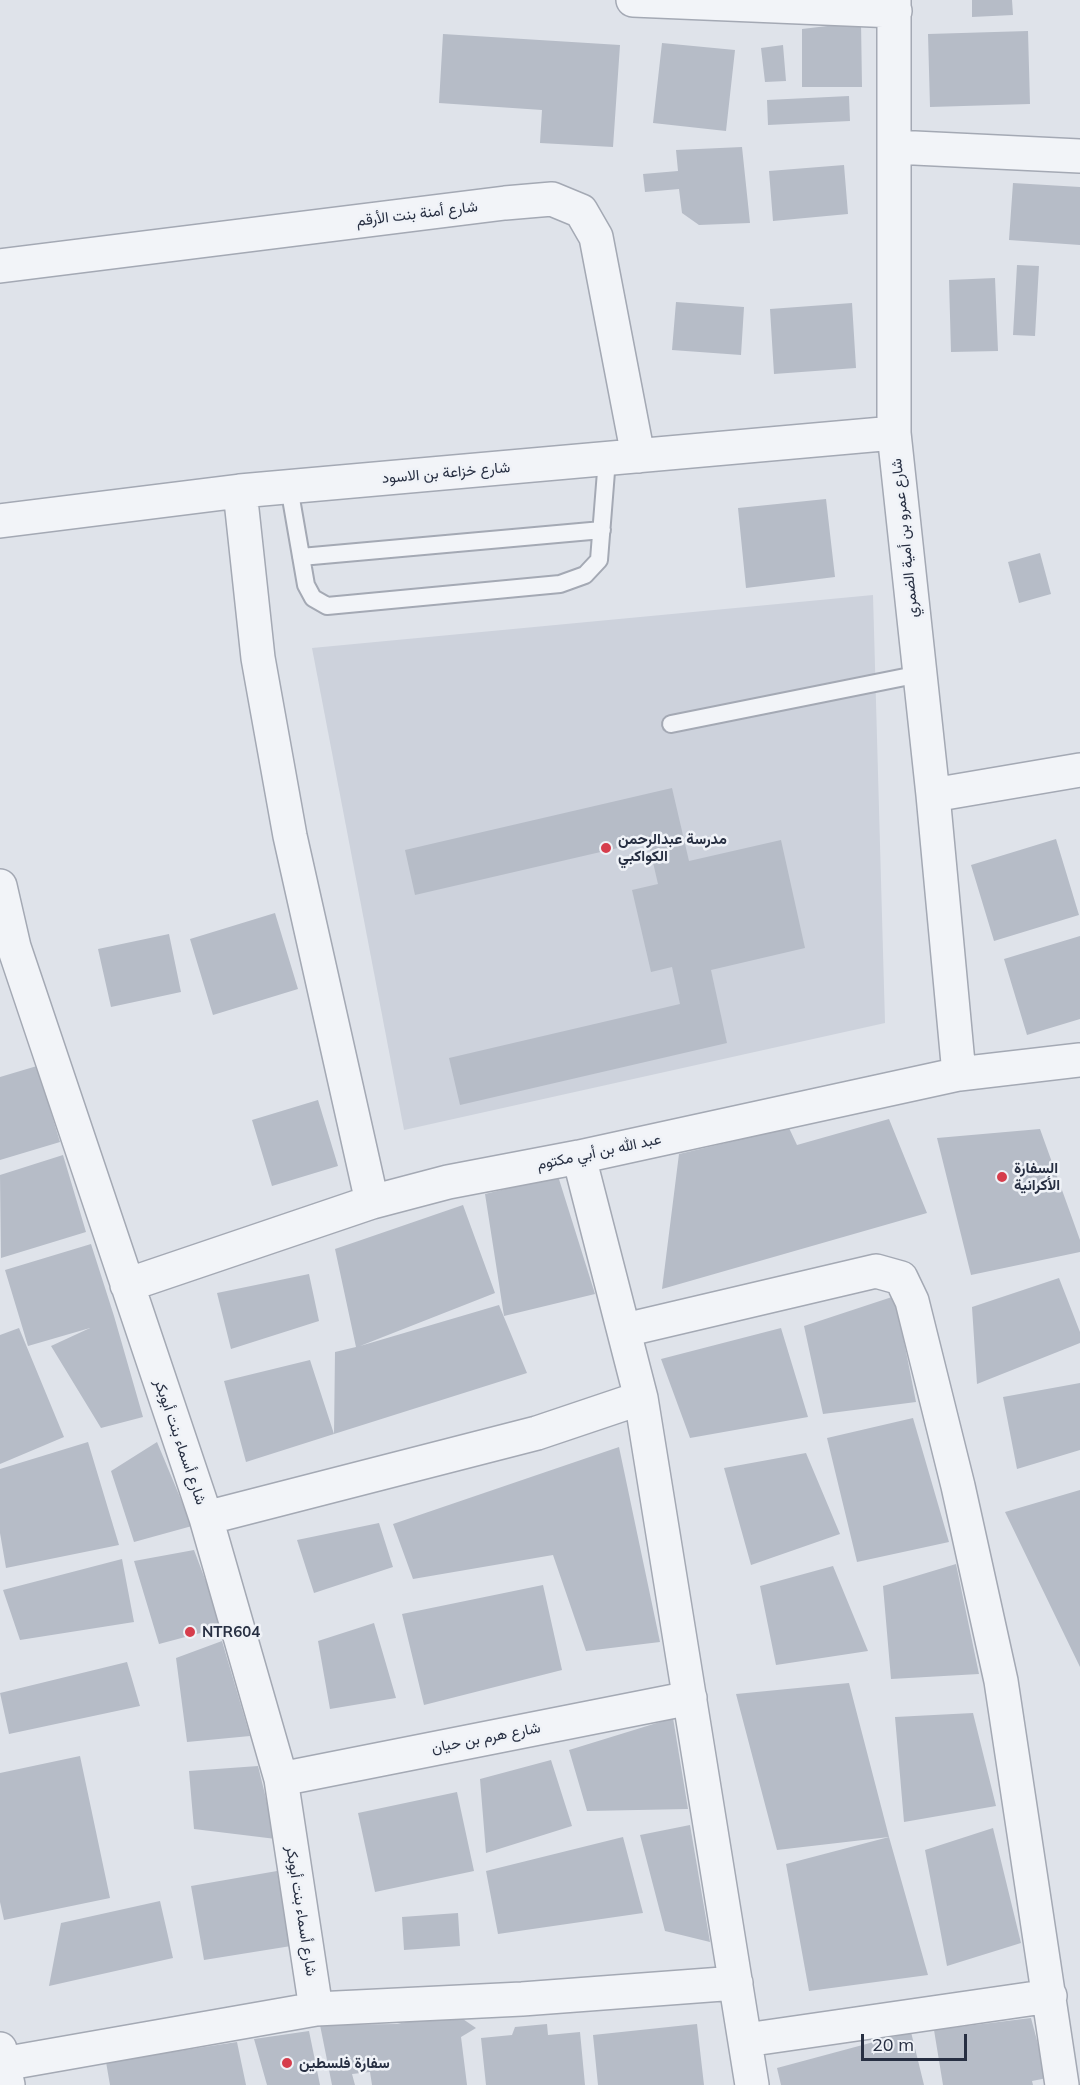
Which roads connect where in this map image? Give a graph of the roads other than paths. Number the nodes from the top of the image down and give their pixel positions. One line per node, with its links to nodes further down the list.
1 (633, 0): 2 (street)
2 (894, 5): 3 (street, شارع عمرو بن أمية الضمري)
3 (894, 147): 4 (street); 6 (street, شارع عمرو بن أمية الضمري)
4 (1080, 156)
5 (0, 266): 7 (street, شارع أمنة بنت الأرقم)
6 (894, 433): 7 (street, شارع خزاعة بن الاسود); 13 (street, شارع عمرو بن أمية الضمري)
7 (622, 457): 8 (street, شارع خزاعة بن الاسود); 11 (lane)
8 (289, 487): 9 (street, شارع خزاعة بن الاسود); 12 (lane)
9 (240, 492): 10 (street, شارع خزاعة بن الاسود); 22 (street)
10 (0, 521)
11 (602, 530): 12 (lane); 12 (lane)
12 (301, 557)
13 (920, 674): 14 (lane); 16 (street, شارع عمرو بن أمية الضمري)
14 (671, 724)
15 (1080, 770): 16 (street)
16 (933, 795): 20 (street, شارع عمرو بن أمية الضمري)
17 (0, 886): 18 (street, شارع أسماء بنت أبوبكر)
18 (7, 948): 23 (street, شارع أسماء بنت أبوبكر)
19 (1080, 1060): 20 (street, عبد الله بن أبي مكتوم)
20 (959, 1074): 21 (street, عبد الله بن أبي مكتوم)
21 (579, 1157): 22 (street, عبد الله بن أبي مكتوم); 24 (street)
22 (372, 1202): 23 (street, عبد الله بن أبي مكتوم)
23 (127, 1285): 26 (street, شارع أسماء بنت أبوبكر)
24 (625, 1330): 25 (street); 30 (street)
25 (642, 1398): 26 (street); 27 (street)
26 (206, 1518): 28 (street, شارع أسماء بنت أبوبكر)
27 (690, 1698): 28 (street, شارع هرم بن حيان); 29 (street)
28 (281, 1779): 31 (street, شارع أسماء بنت أبوبكر)
29 (736, 1983): 31 (street); 32 (street)
30 (1050, 1996): 32 (street); 35 (street)
31 (316, 2009): 33 (street)
32 (746, 2040): 34 (street)
33 (4, 2066)
34 (752, 2085)
35 (1062, 2085)

